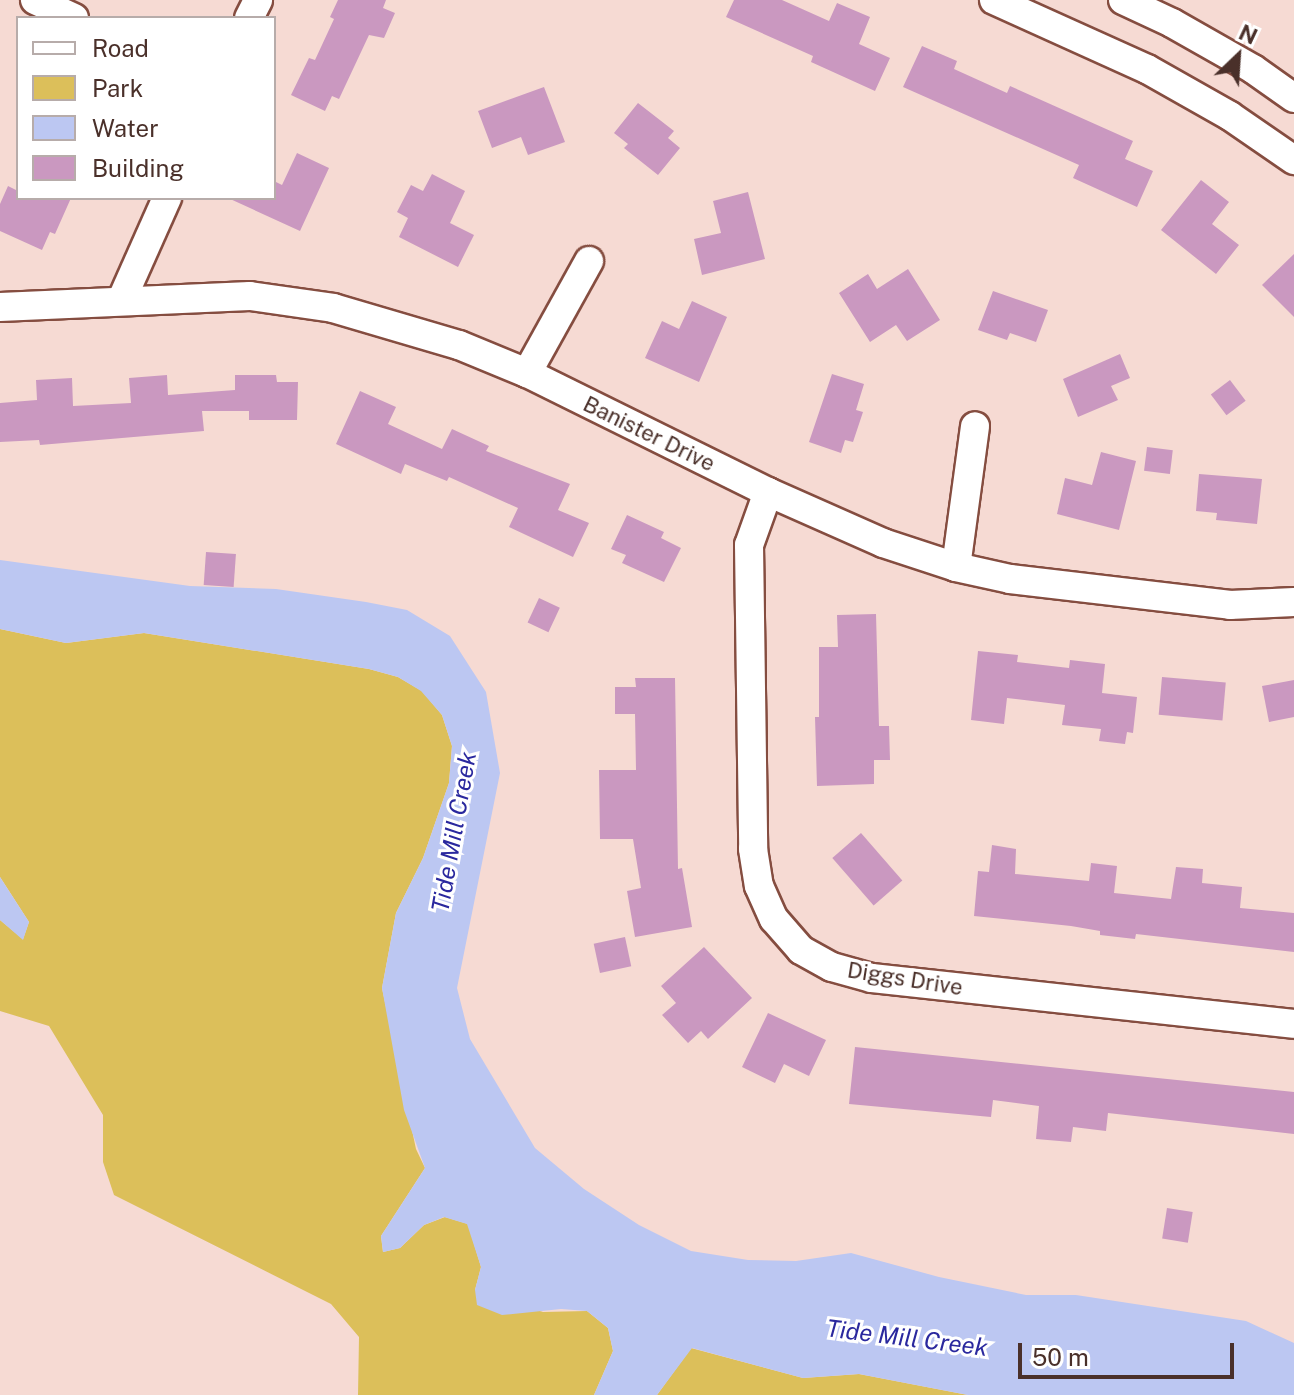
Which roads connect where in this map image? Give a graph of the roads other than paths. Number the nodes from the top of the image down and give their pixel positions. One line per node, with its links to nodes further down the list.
1 (35, 0): 4 (street)
2 (994, 0): 6 (street)
3 (1123, 0): 5 (street)
4 (70, 16)
5 (1294, 98)
6 (1294, 160)
7 (166, 200): 9 (street)
8 (589, 261): 11 (street)
9 (122, 299): 10 (street, Banister Drive); 11 (street, Banister Drive)
10 (0, 307)
11 (527, 373): 13 (street, Banister Drive)
12 (975, 426): 14 (street)
13 (768, 492): 14 (street, Banister Drive); 16 (street, Diggs Drive)
14 (956, 567): 15 (street, Banister Drive)
15 (1294, 602)
16 (1294, 1024)

